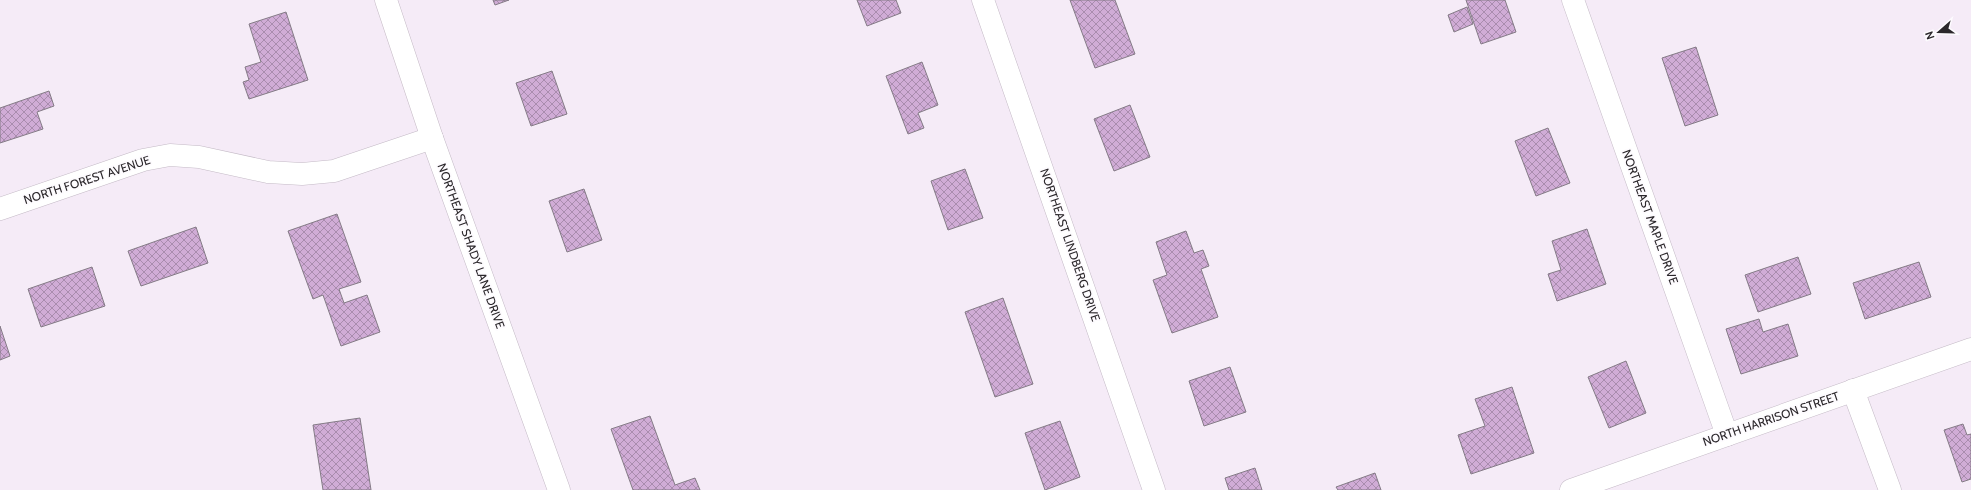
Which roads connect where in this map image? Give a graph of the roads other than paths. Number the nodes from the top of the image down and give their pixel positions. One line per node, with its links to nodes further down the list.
1 (386, 0): 4 (street, NORTHEAST SHADY LANE DRIVE)
2 (983, 0): 10 (street, NORTHEAST LINDBERG DRIVE)
3 (1573, 0): 8 (street, NORTHEAST MAPLE DRIVE)
4 (432, 138): 5 (street, NORTH FOREST AVENUE); 9 (street, NORTHEAST SHADY LANE DRIVE)
5 (0, 210)
6 (1971, 349): 7 (street, NORTH HARRISON STREET)
7 (1853, 390): 8 (street, NORTH HARRISON STREET); 12 (street)
8 (1727, 435): 11 (street, NORTH HARRISON STREET)
9 (559, 490)
10 (1154, 490)
11 (1571, 490)
12 (1890, 490)

